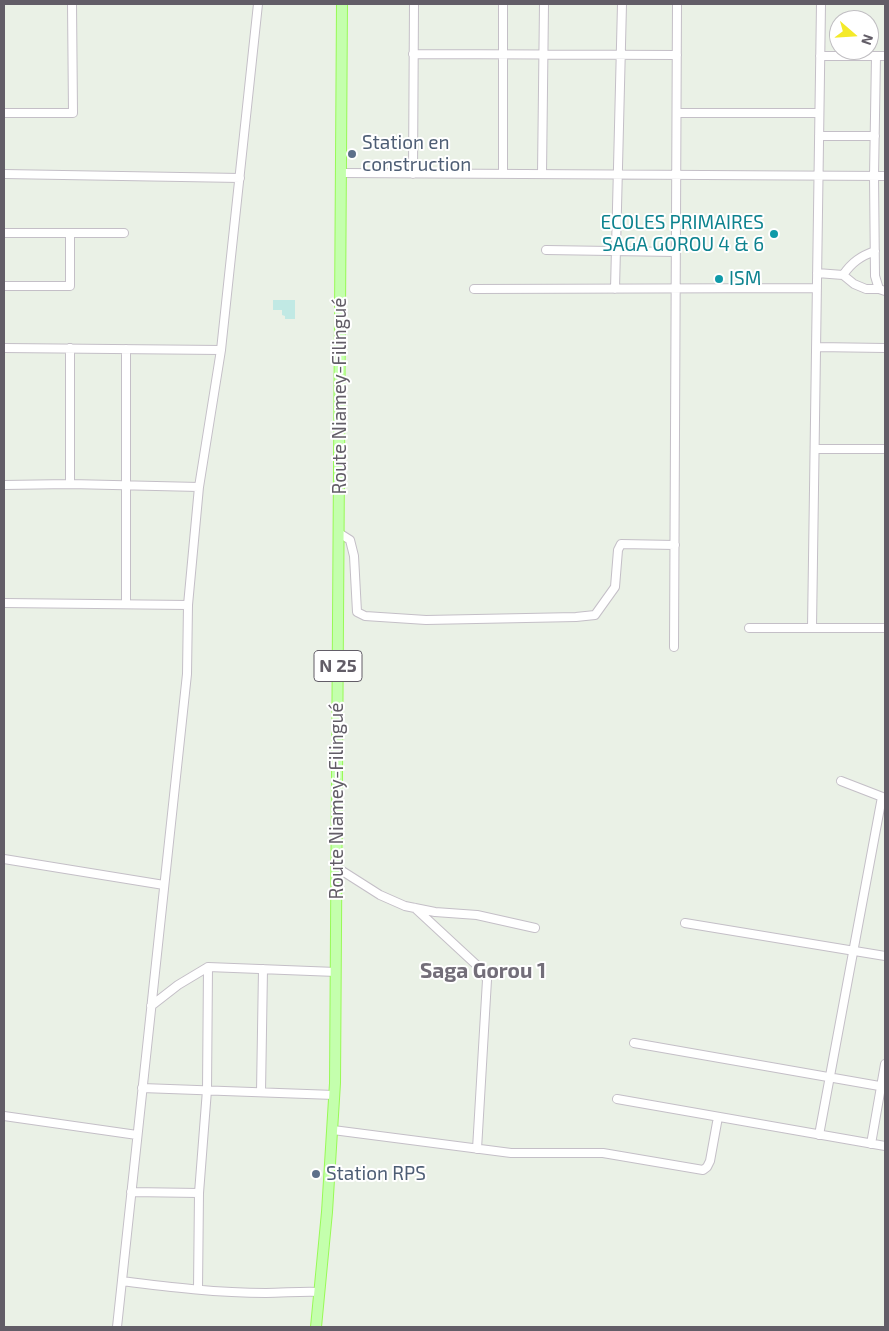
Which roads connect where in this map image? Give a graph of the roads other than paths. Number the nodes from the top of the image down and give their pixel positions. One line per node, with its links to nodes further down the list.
1 (72, 4): 18 (street)
2 (258, 4): 33 (street)
3 (342, 4): 23 (main road, Route Niamey-Filingué / N 25)
4 (414, 4): 10 (street)
5 (503, 4): 11 (street)
6 (544, 4): 12 (street)
7 (622, 4): 13 (street)
8 (677, 4): 14 (street)
9 (821, 4): 15 (street)
10 (413, 54): 11 (street); 25 (street)
11 (503, 54): 12 (street); 26 (street)
12 (544, 54): 13 (street); 27 (street)
13 (621, 55): 14 (street); 28 (street)
14 (677, 55): 19 (street)
15 (820, 56): 16 (street); 20 (street)
16 (829, 56)
17 (876, 60): 22 (street)
18 (4, 113)
19 (677, 113): 20 (street); 29 (street)
20 (819, 113): 21 (street)
21 (819, 136): 22 (street); 30 (street)
22 (875, 136): 31 (street)
23 (342, 173): 25 (street); 61 (main road, Route Niamey-Filingué / N 25)
24 (4, 174): 33 (street)
25 (413, 174): 26 (street)
26 (503, 174): 27 (street)
27 (542, 174): 28 (street)
28 (618, 175): 29 (street); 39 (street)
29 (676, 175): 30 (street); 40 (street)
30 (818, 176): 31 (street); 41 (street)
31 (874, 176): 32 (street); 38 (street)
32 (885, 176)
33 (240, 178): 54 (street)
34 (4, 233): 35 (street)
35 (70, 233): 36 (street); 43 (street)
36 (124, 234)
37 (546, 250): 39 (street)
38 (875, 251): 42 (street); 48 (street)
39 (616, 252): 40 (street); 44 (street)
40 (676, 252): 45 (street)
41 (817, 273): 42 (street); 46 (street)
42 (843, 275): 48 (street)
43 (4, 286)
44 (615, 288): 45 (street); 47 (street)
45 (676, 288): 46 (street); 62 (street)
46 (817, 288): 49 (street)
47 (474, 289)
48 (882, 290)
49 (816, 347): 52 (street); 56 (street)
50 (4, 348): 51 (street)
51 (70, 348): 53 (street); 57 (street)
52 (885, 348)
53 (126, 349): 54 (street); 59 (street)
54 (221, 350): 60 (street)
55 (885, 449): 56 (street)
56 (815, 450): 67 (street)
57 (70, 484): 58 (street); 59 (street)
58 (4, 485)
59 (125, 485): 60 (street); 64 (street)
60 (199, 487): 65 (street)
61 (339, 533): 62 (street); 73 (main road, Route Niamey-Filingué / N 25)
62 (675, 545): 69 (street)
63 (4, 603): 64 (street)
64 (126, 604): 65 (street)
65 (188, 604): 74 (street)
66 (749, 628): 67 (street)
67 (812, 628): 68 (street)
68 (885, 628)
69 (674, 647)
70 (841, 781): 71 (street)
71 (884, 798): 78 (street)
72 (4, 860): 74 (street)
73 (336, 867): 75 (street); 82 (main road, Route Niamey-Filingué / N 25)
74 (164, 885): 83 (street)
75 (415, 908): 77 (street); 100 (street)
76 (685, 923): 78 (street)
77 (534, 928)
78 (853, 951): 79 (street); 86 (street)
79 (885, 956)
80 (208, 967): 81 (street); 83 (street); 89 (street)
81 (263, 969): 82 (street); 90 (street)
82 (336, 972): 91 (main road, Route Niamey-Filingué / N 25)
83 (151, 1006): 88 (street)
84 (634, 1043): 86 (street)
85 (885, 1064): 87 (street)
86 (830, 1078): 87 (street); 97 (street)
87 (883, 1087): 98 (street)
88 (142, 1088): 89 (street); 96 (street)
89 (207, 1090): 90 (street); 102 (street)
90 (261, 1092): 91 (street)
91 (334, 1095): 95 (main road, Route Niamey-Filingué / N 25)
92 (616, 1099): 94 (street)
93 (4, 1116): 96 (street)
94 (718, 1117): 97 (street); 100 (street)
95 (333, 1130): 100 (street); 105 (main road, Route Niamey-Filingué / N 25)
96 (137, 1134): 101 (street)
97 (819, 1135): 98 (street)
98 (871, 1144): 99 (street)
99 (885, 1146)
100 (477, 1149)
101 (131, 1192): 102 (street); 103 (street)
102 (199, 1193): 104 (street)
103 (122, 1281): 104 (street); 106 (street)
104 (198, 1289): 105 (street)
105 (320, 1292): 107 (main road, Route Niamey-Filingué / N 25)
106 (117, 1327)
107 (316, 1327)

